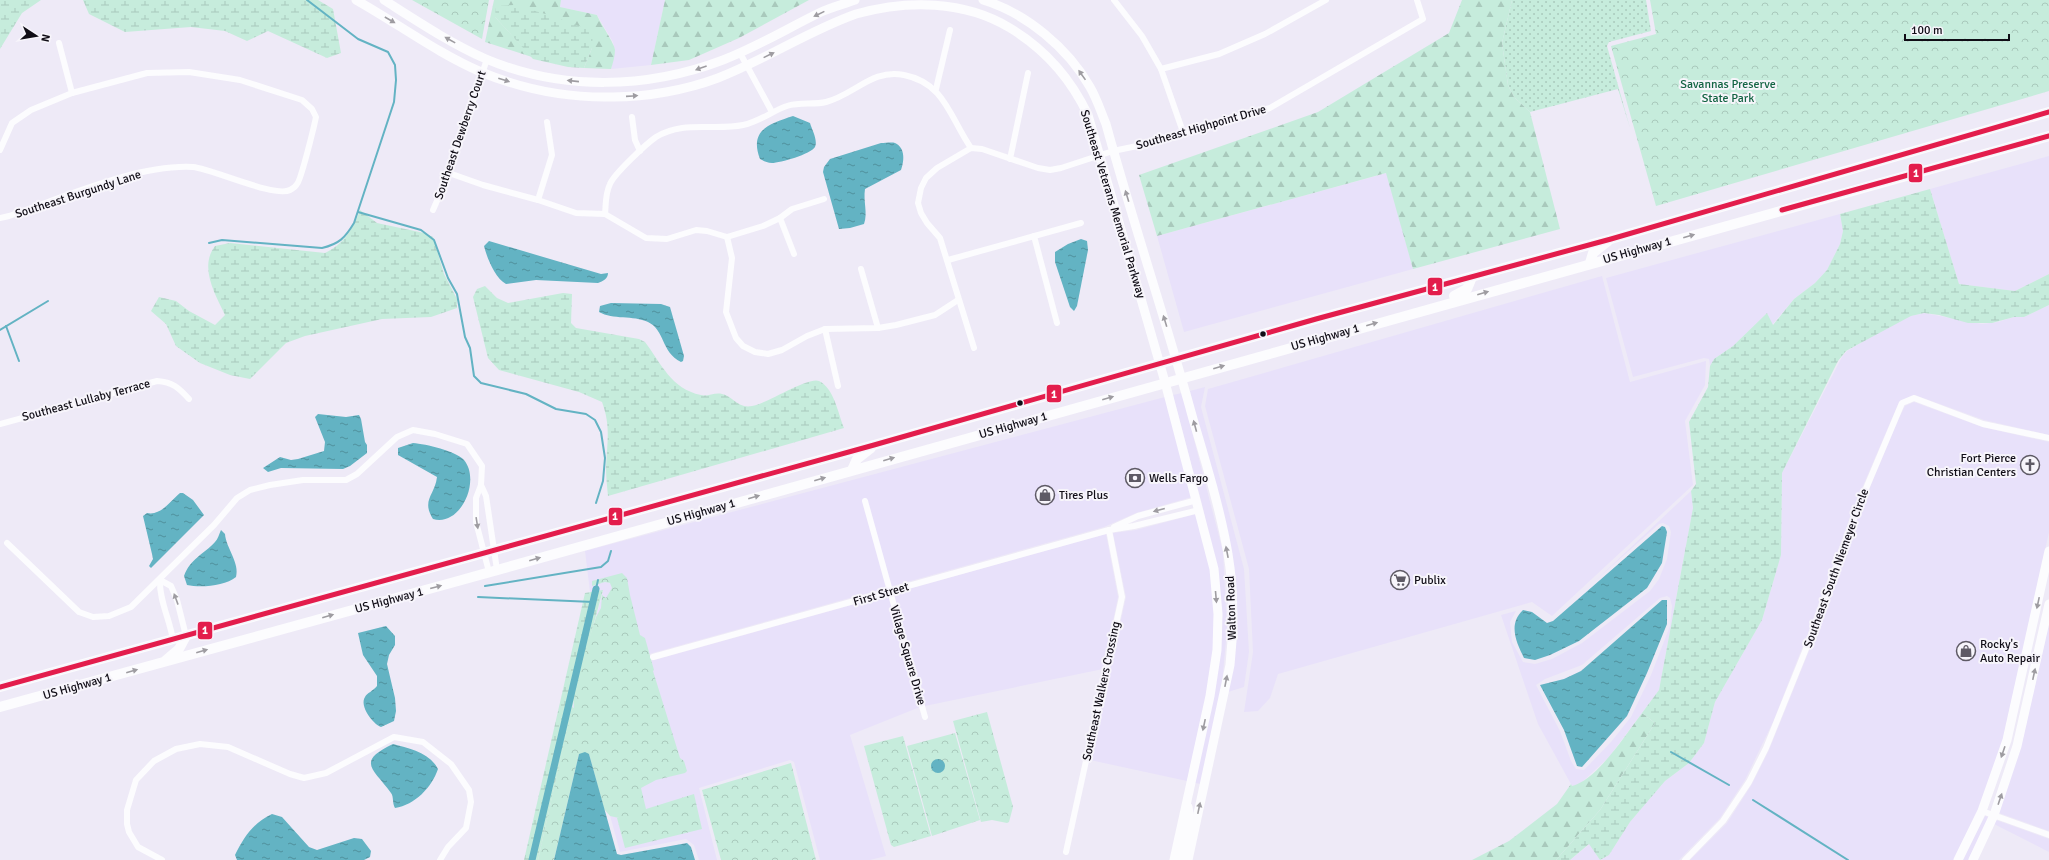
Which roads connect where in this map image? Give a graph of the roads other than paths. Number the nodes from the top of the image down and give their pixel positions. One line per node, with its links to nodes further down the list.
1 (356, 0): 14 (main road, Southeast Veterans Memorial Parkway, one-way to 14)
2 (384, 0): 11 (main road, one-way to 2)
3 (855, 0): 10 (main road, one-way to 10)
4 (983, 0): 27 (main road, Southeast Veterans Memorial Parkway, one-way to 4)
5 (1114, 0): 13 (street)
6 (1326, 0): 13 (street)
7 (1417, 0): 22 (street, Southeast Highpoint Drive)
8 (950, 30): 16 (street)
9 (59, 43): 17 (street)
10 (740, 53): 11 (main road, one-way to 11); 12 (street)
11 (486, 59): 14 (street, Southeast Dewberry Court)
12 (747, 65): 14 (main road, Southeast Veterans Memorial Parkway, one-way to 12); 18 (street); 28 (main road, Southeast Veterans Memorial Parkway, one-way to 28)
13 (1161, 69): 22 (street)
14 (481, 72): 30 (street, Southeast Dewberry Court)
15 (1028, 73): 29 (street)
16 (936, 90): 18 (street); 24 (street)
17 (72, 93): 25 (street); 35 (street, Southeast Burgundy Lane)
18 (772, 112): 26 (street)
19 (2049, 112): 40 (main road, US Highway 1)
20 (632, 117): 26 (street)
21 (547, 122): 31 (street)
22 (1182, 132): 27 (street, Southeast Highpoint Drive)
23 (2049, 136): 43 (main road, US Highway 1, one-way to 23)
24 (971, 148): 29 (street, Southeast Highpoint Drive); 42 (street)
25 (0, 150)
26 (640, 151): 34 (street)
27 (1113, 151): 28 (street, Southeast Highpoint Drive); 52 (main road, Southeast Veterans Memorial Parkway, one-way to 27)
28 (1100, 156): 29 (street, Southeast Highpoint Drive); 53 (main road, Southeast Veterans Memorial Parkway)
29 (1010, 159)
30 (449, 172): 31 (street); 33 (street, Southeast Dewberry Court)
31 (538, 200): 34 (street)
32 (824, 200): 36 (street)
33 (434, 210)
34 (605, 214): 39 (street)
35 (0, 218)
36 (780, 218): 39 (street); 41 (street)
37 (1081, 222): 38 (street)
38 (1034, 236): 42 (street); 48 (street)
39 (727, 237): 50 (street)
40 (1611, 239): 43 (main road); 45 (main road, US Highway 1)
41 (794, 254)
42 (948, 260): 46 (street)
43 (1590, 263): 47 (main road, US Highway 1, one-way to 43)
44 (861, 269): 49 (street)
45 (1472, 277): 47 (main road); 52 (main road, US Highway 1)
46 (958, 300): 49 (street); 51 (street)
47 (1446, 304): 54 (main road, US Highway 1, one-way to 47)
48 (1057, 324)
49 (878, 328): 50 (street)
50 (825, 329): 56 (street)
51 (974, 348)
52 (1176, 358): 53 (main road, US Highway 1); 54 (main road, Walton Road)
53 (1159, 363): 55 (main road, Walton Road); 60 (main road, US Highway 1)
54 (1182, 377): 55 (main road, US Highway 1); 91 (main road, Walton Road, one-way to 54)
55 (1165, 382): 61 (main road, US Highway 1, one-way to 55); 63 (main road, Walton Road)
56 (838, 386)
57 (190, 399): 58 (street, Southeast Lullaby Terrace)
58 (0, 424)
59 (2049, 438): 92 (street, Southeast South Niemeyer Circle)
60 (874, 445): 61 (main road); 69 (main road, US Highway 1)
61 (852, 470): 70 (main road, US Highway 1, one-way to 61)
62 (481, 485): 69 (street); 69 (street, one-way to 69); 71 (street)
63 (1197, 500): 65 (main road, Walton Road); 66 (street, First Street, one-way to 66)
64 (865, 501): 73 (street, Village Square Drive)
65 (1199, 510): 66 (street, First Street); 82 (main road, Walton Road, one-way to 82)
66 (1109, 530): 73 (street, First Street); 86 (street, Southeast Walkers Crossing)
67 (7, 543): 71 (street)
68 (2049, 551): 72 (main road)
69 (489, 552): 70 (street); 75 (main road, US Highway 1)
70 (493, 571): 78 (main road, US Highway 1, one-way to 70)
71 (160, 580): 75 (street, one-way to 71); 76 (street)
72 (2045, 587): 83 (main road, one-way to 83)
73 (890, 592): 77 (street, First Street); 81 (street, Village Square Drive)
74 (2049, 604): 84 (main road, one-way to 74)
75 (186, 636): 76 (main road, US Highway 1); 78 (main road)
76 (173, 640): 79 (main road, US Highway 1)
77 (654, 656)
78 (165, 662): 80 (main road, US Highway 1, one-way to 78)
79 (0, 687)
80 (0, 707)
81 (925, 717)
82 (1187, 802): 89 (main road, Walton Road); 90 (main road)
83 (1982, 811): 84 (street); 93 (main road)
84 (1994, 815): 85 (street); 94 (main road)
85 (2049, 835)
86 (1066, 852)
87 (162, 860): 88 (street)
88 (440, 860)
89 (1174, 860)
90 (1182, 860)
91 (1188, 860)
92 (1685, 860)
93 (1958, 860)
94 (1973, 860)

